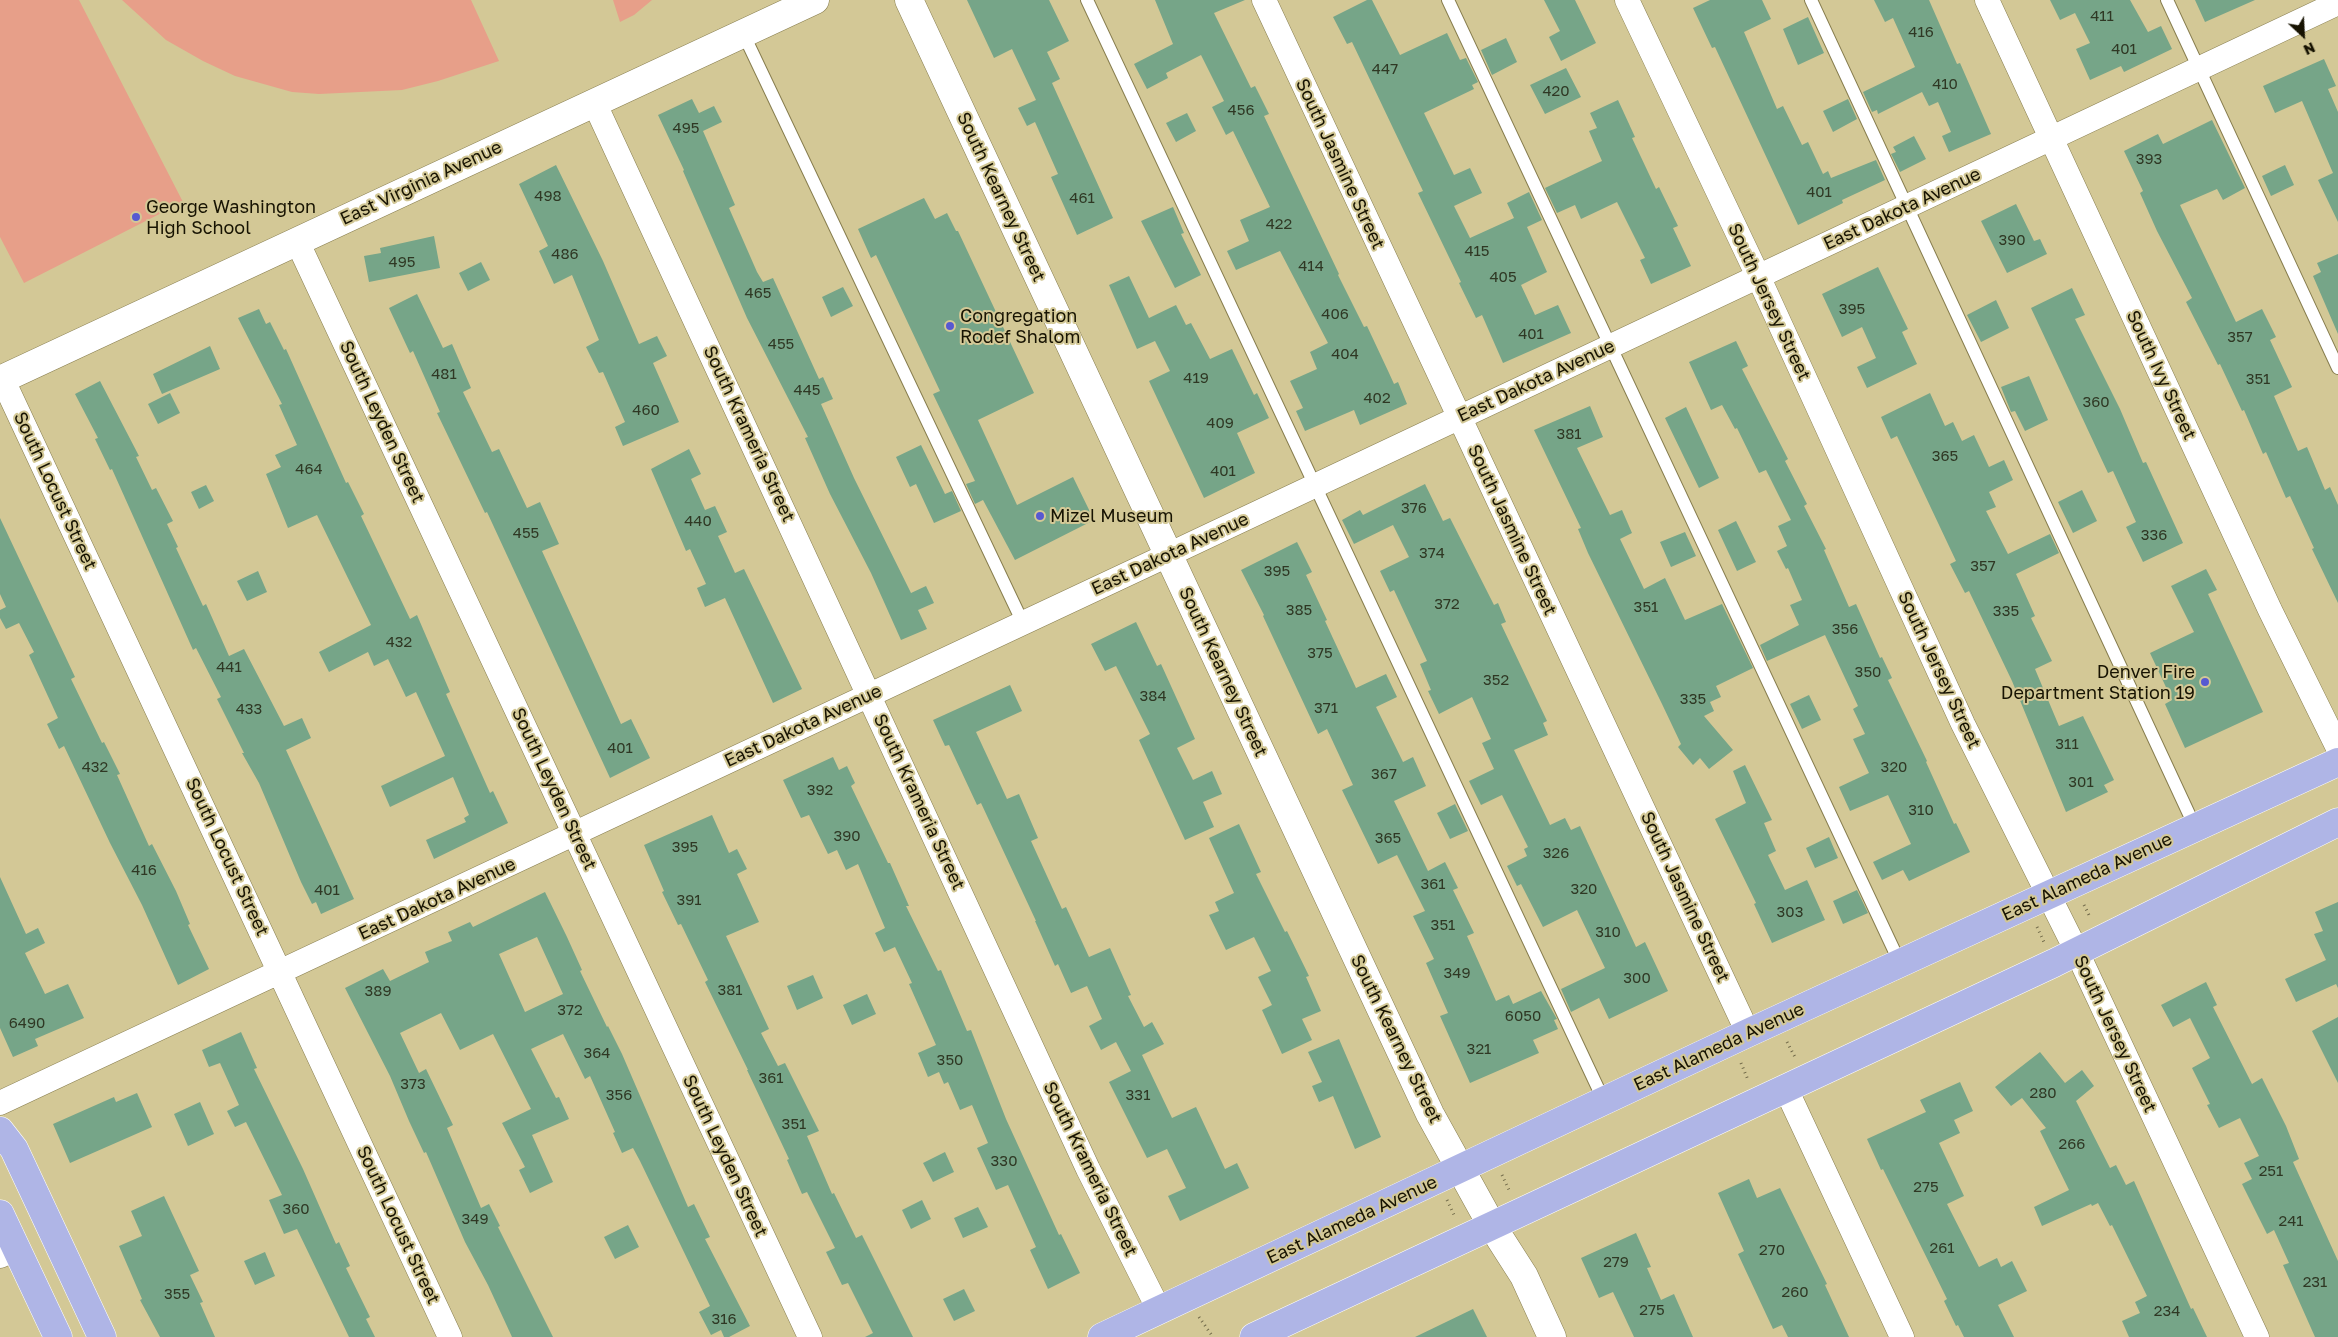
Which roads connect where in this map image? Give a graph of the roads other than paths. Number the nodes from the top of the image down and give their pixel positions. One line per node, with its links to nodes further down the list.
1 (815, 0): 11 (street, East Virginia Avenue)
2 (909, 0): 23 (street, South Kearney Street)
3 (1087, 0): 22 (lane)
4 (1264, 0): 21 (street, South Jasmine Street)
5 (1448, 0): 18 (lane)
6 (1627, 0): 17 (street, South Jersey Street)
7 (1811, 0): 15 (lane)
8 (1987, 0): 14 (street, South Ivy Street)
9 (2167, 0): 12 (lane)
10 (2338, 3): 12 (street, East Dakota Avenue)
11 (743, 33): 13 (street, East Virginia Avenue); 24 (lane)
12 (2199, 69): 14 (street, East Dakota Avenue); 19 (lane)
13 (594, 102): 16 (street, East Virginia Avenue); 25 (street, South Krameria Street)
14 (2052, 139): 15 (street, East Dakota Avenue); 26 (street, South Ivy Street)
15 (1906, 207): 17 (street, East Dakota Avenue); 29 (lane)
16 (297, 241): 20 (street, East Virginia Avenue); 30 (street, South Leyden Street)
17 (1758, 276): 18 (street, East Dakota Avenue); 31 (street, South Jersey Street)
18 (1610, 346): 21 (street, East Dakota Avenue); 33 (lane)
19 (2338, 368)
20 (1, 379): 34 (street, South Locust Street)
21 (1458, 418): 22 (street, East Dakota Avenue); 35 (street, South Jasmine Street)
22 (1316, 485): 23 (street, East Dakota Avenue); 37 (lane)
23 (1168, 555): 24 (street, East Dakota Avenue); 40 (street, South Kearney Street)
24 (1023, 623): 25 (street, East Dakota Avenue)
25 (870, 694): 30 (street, East Dakota Avenue); 44 (street, South Krameria Street)
26 (2338, 748)
27 (2338, 762): 29 (main road, East Alameda Avenue)
28 (2338, 822): 32 (main road)
29 (2195, 827): 31 (main road, East Alameda Avenue)
30 (576, 834): 34 (street, East Dakota Avenue); 48 (street, South Leyden Street)
31 (2047, 895): 32 (street, South Jersey Street); 33 (main road, East Alameda Avenue)
32 (2077, 952): 36 (main road); 53 (street, South Jersey Street)
33 (1900, 963): 35 (main road, East Alameda Avenue)
34 (280, 972): 38 (street, East Dakota Avenue); 47 (street, South Locust Street)
35 (1743, 1045): 37 (main road, East Alameda Avenue)
36 (1793, 1077): 42 (main road); 52 (street)
37 (1604, 1101): 40 (main road, East Alameda Avenue)
38 (0, 1103)
39 (0, 1131): 46 (main road)
40 (1461, 1169): 42 (street, South Kearney Street); 44 (main road, East Alameda Avenue)
41 (0, 1214): 43 (main road)
42 (1492, 1226): 50 (main road); 51 (street, South Kearney Street)
43 (8, 1252): 45 (main road)
44 (1159, 1310): 49 (main road, East Alameda Avenue)
45 (58, 1337)
46 (102, 1337)
47 (450, 1337)
48 (810, 1337)
49 (1102, 1337)
50 (1254, 1337)
51 (1552, 1337)
52 (1902, 1337)
53 (2257, 1337)

